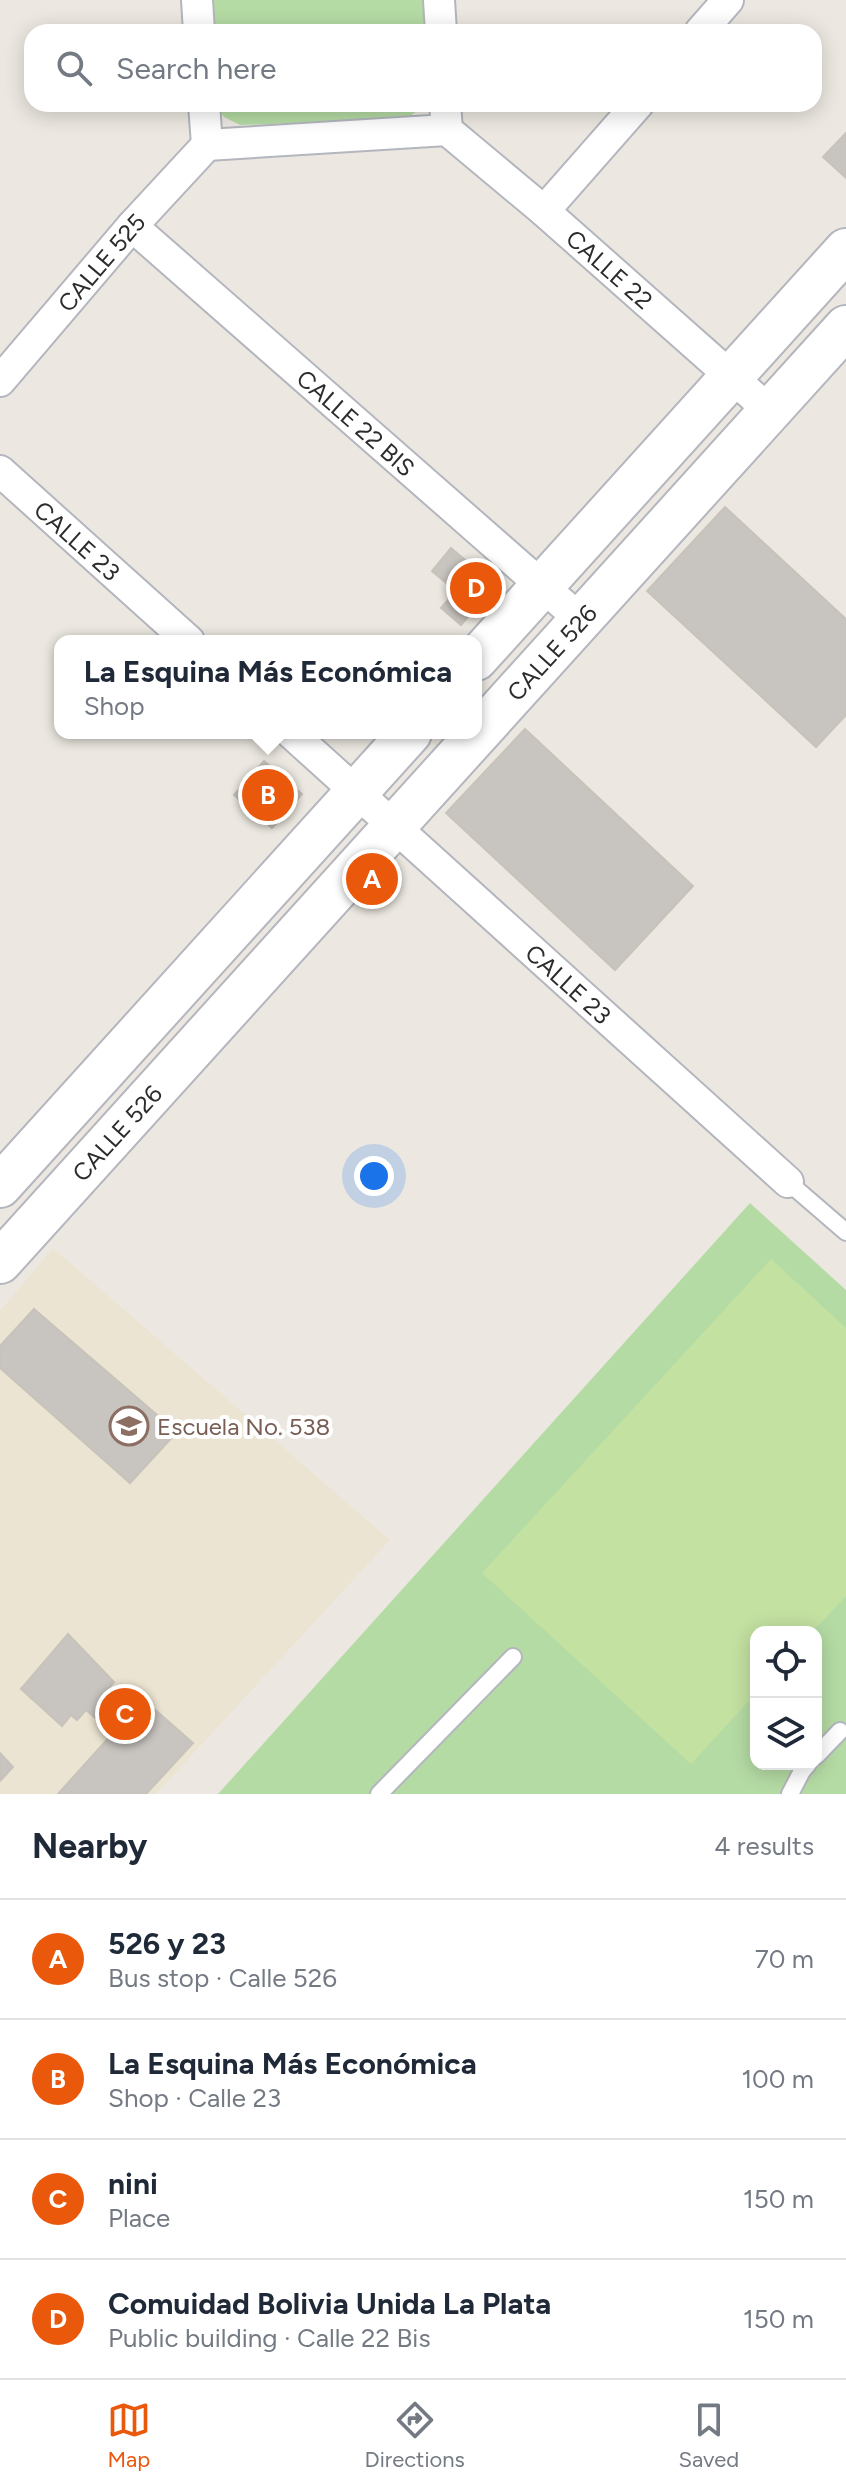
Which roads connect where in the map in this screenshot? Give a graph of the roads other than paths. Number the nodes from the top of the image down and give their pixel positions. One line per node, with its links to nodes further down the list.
1 (197, 0): 4 (street)
2 (439, 0): 5 (street)
3 (728, 0): 6 (street)
4 (198, 24)
5 (440, 24)
6 (707, 24)
7 (205, 112): 10 (street)
8 (631, 112): 11 (street)
9 (446, 117): 10 (street); 11 (street, CALLE 22)
10 (207, 145): 12 (street, CALLE 525)
11 (544, 211): 15 (street, CALLE 22)
12 (132, 226): 16 (street, CALLE 525); 19 (street, CALLE 22 BIS)
13 (846, 250): 15 (main road)
14 (846, 327): 17 (main road, CALLE 526)
15 (732, 377): 17 (street, CALLE 22); 19 (main road)
16 (0, 381)
17 (770, 411): 20 (main road, CALLE 526)
18 (0, 471): 21 (street, CALLE 23)
19 (542, 586): 20 (street, CALLE 22 BIS); 22 (main road)
20 (581, 620): 23 (main road, CALLE 526)
21 (182, 635)
22 (482, 652)
23 (482, 729)
24 (298, 739): 27 (street, CALLE 23)
25 (405, 739): 27 (main road)
26 (473, 739): 28 (main road, CALLE 526)
27 (356, 792): 28 (street, CALLE 23); 30 (main road)
28 (394, 826): 29 (street, CALLE 23); 32 (main road, CALLE 526)
29 (788, 1182): 31 (lane, CALLE 23)
30 (0, 1186)
31 (846, 1232)
32 (6, 1242)
33 (513, 1657): 37 (lane)
34 (844, 1733): 35 (lane)
35 (822, 1751)
36 (803, 1770): 38 (lane)
37 (379, 1794)
38 (790, 1794)

